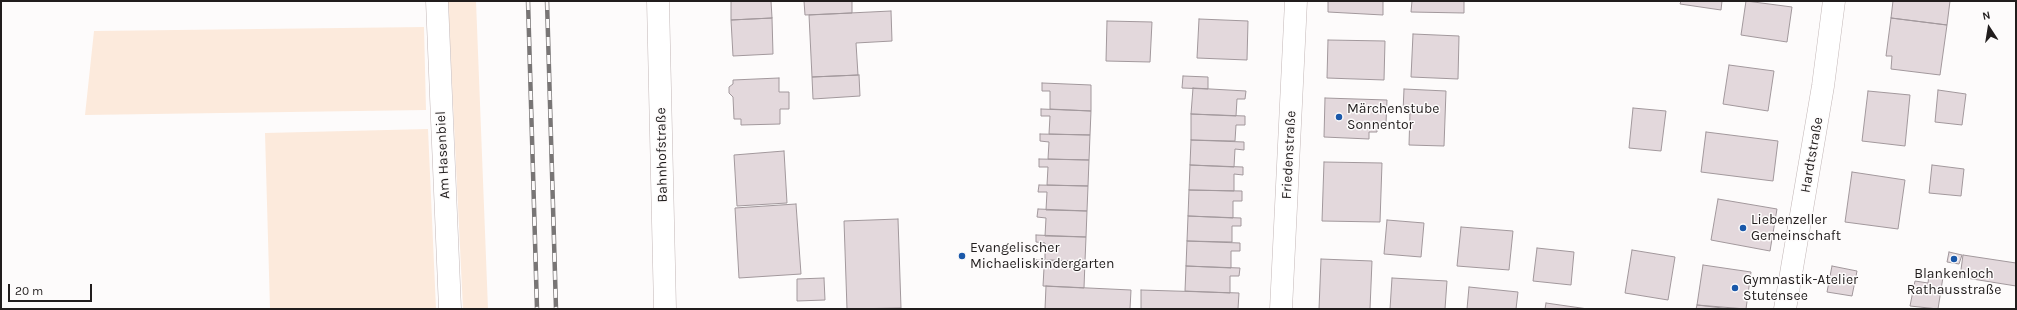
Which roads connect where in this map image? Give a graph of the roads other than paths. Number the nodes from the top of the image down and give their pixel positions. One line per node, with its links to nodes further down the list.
1 (437, 1): 5 (street, Am Hasenbiel)
2 (658, 1): 6 (street, Bahnhofstraße)
3 (1296, 1): 7 (street, Friedenstraße)
4 (1834, 1): 8 (street, Hardtstraße)
5 (450, 309)
6 (665, 309)
7 (1281, 309)
8 (1785, 309)

